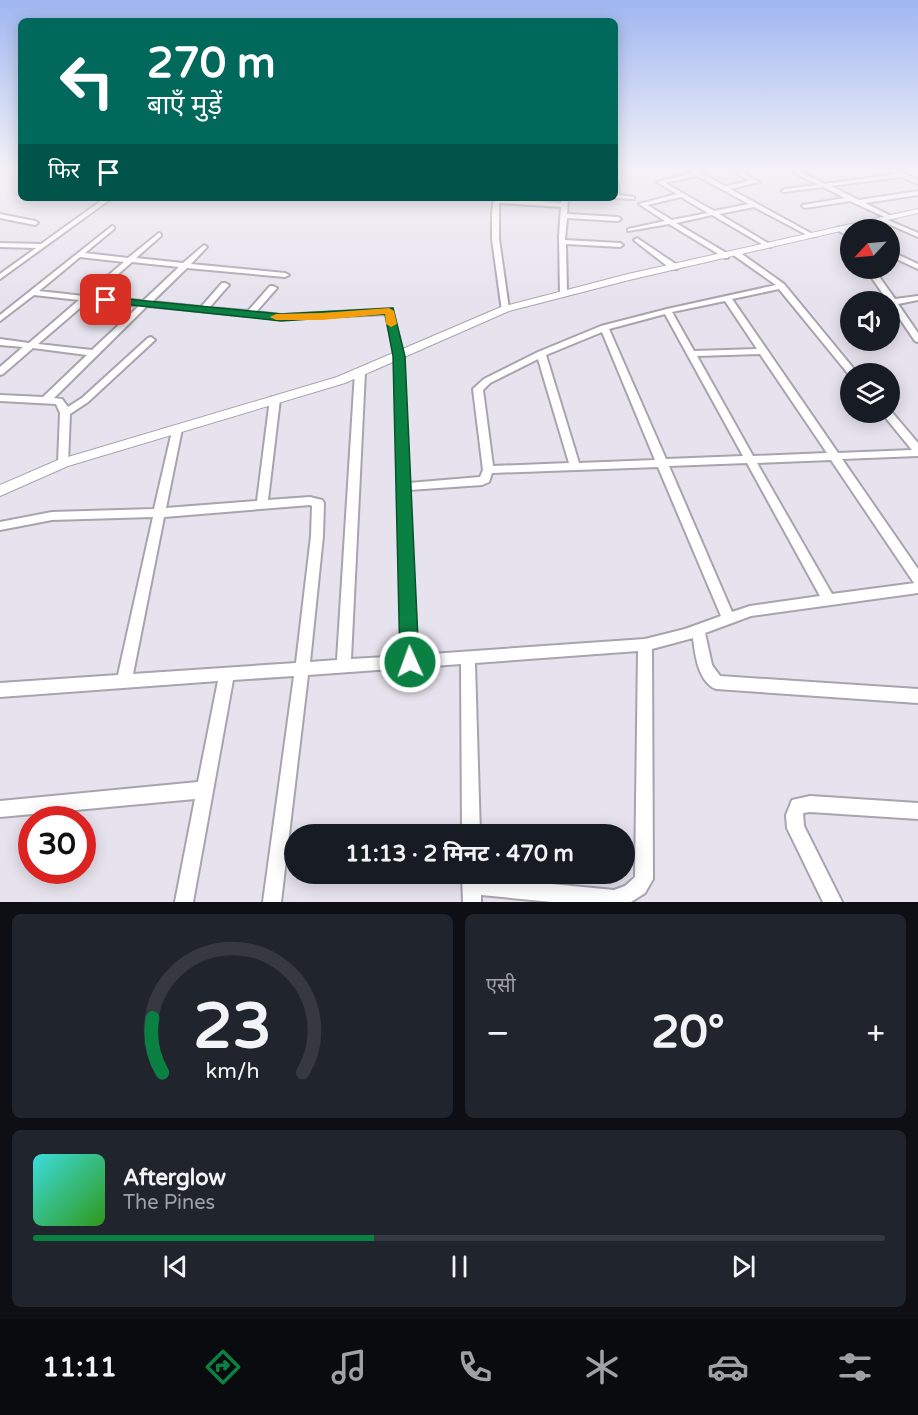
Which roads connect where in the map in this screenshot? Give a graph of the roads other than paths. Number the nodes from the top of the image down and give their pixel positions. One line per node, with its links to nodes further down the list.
1 (89, 212): 26 (street)
2 (496, 212): 48 (street)
3 (564, 212): 11 (street)
4 (656, 212): 14 (street)
5 (716, 212): 9 (street)
6 (768, 212): 21 (street)
7 (875, 212): 12 (street)
8 (913, 212): 12 (street)
9 (711, 213): 14 (street); 27 (street)
10 (0, 216): 15 (street)
11 (564, 216): 13 (street); 23 (street)
12 (885, 218): 18 (street); 20 (street)
13 (618, 219)
14 (669, 221): 17 (street); 30 (street)
15 (35, 223)
16 (112, 228): 29 (street)
17 (630, 230)
18 (839, 230): 21 (street)
19 (159, 235): 32 (street)
20 (918, 235)
21 (813, 236): 27 (street)
22 (637, 240): 34 (street)
23 (562, 242): 24 (street); 42 (street)
24 (620, 244)
25 (0, 245): 26 (street)
26 (40, 246): 36 (street)
27 (769, 246): 30 (street)
28 (204, 247): 33 (street)
29 (79, 255): 32 (street); 41 (street)
30 (731, 255): 34 (street); 39 (street)
31 (900, 259): 35 (street)
32 (131, 260): 33 (street); 43 (street)
33 (186, 265): 37 (street); 47 (street)
34 (674, 267): 42 (street)
35 (918, 267)
36 (2, 274)
37 (285, 275)
38 (225, 285): 49 (street)
39 (781, 286): 44 (street); 64 (street)
40 (273, 288): 52 (street)
41 (34, 293): 43 (street); 53 (street)
42 (563, 294): 48 (street)
43 (86, 298): 47 (street); 58 (street)
44 (727, 298): 50 (street); 59 (street)
45 (918, 298): 46 (street)
46 (900, 301)
47 (146, 304): 49 (street); 60 (street)
48 (506, 309): 63 (street)
49 (203, 310): 52 (street)
50 (667, 311): 54 (street); 62 (street)
51 (900, 312): 55 (street)
52 (250, 314): 63 (street)
53 (0, 319)
54 (604, 328): 61 (street); 76 (street)
55 (918, 339)
56 (151, 340): 70 (street)
57 (0, 342): 58 (street)
58 (31, 345): 60 (street); 65 (street)
59 (764, 351): 62 (street); 74 (street)
60 (94, 353): 68 (street)
61 (541, 354): 78 (street); 79 (street)
62 (690, 354): 75 (street)
63 (399, 356): 66 (street); 80 (street)
64 (845, 363)
65 (0, 372)
66 (360, 372): 69 (street); 93 (street)
67 (0, 398): 68 (street)
68 (47, 399): 70 (street)
69 (275, 399): 72 (street); 82 (street)
70 (65, 413): 77 (street)
71 (895, 423): 73 (street)
72 (177, 429): 77 (street); 83 (street)
73 (918, 451): 74 (street)
74 (835, 455): 75 (street); 85 (street)
75 (747, 458): 76 (street); 87 (street)
76 (661, 462): 78 (street); 88 (street)
77 (63, 463): 81 (street)
78 (575, 466): 79 (street)
79 (488, 470): 80 (street)
80 (404, 487): 92 (street)
81 (0, 491)
82 (262, 505): 83 (street); 94 (street)
83 (159, 513): 84 (street); 96 (street)
84 (0, 526)
85 (918, 579)
86 (918, 588): 87 (street)
87 (828, 599): 88 (street)
88 (728, 618): 89 (street)
89 (698, 630): 90 (street); 98 (street)
90 (645, 645): 91 (street); 103 (street)
91 (468, 659): 92 (street); 102 (street)
92 (410, 662): 93 (street)
93 (344, 666): 94 (street)
94 (302, 669): 95 (street); 105 (street)
95 (227, 674): 96 (street); 99 (street)
96 (124, 681): 97 (street)
97 (0, 690)
98 (918, 696)
99 (205, 790): 100 (street); 104 (street)
100 (0, 809)
101 (918, 811): 106 (street)
102 (471, 824)
103 (472, 887)
104 (184, 902)
105 (272, 902)
106 (833, 902)

